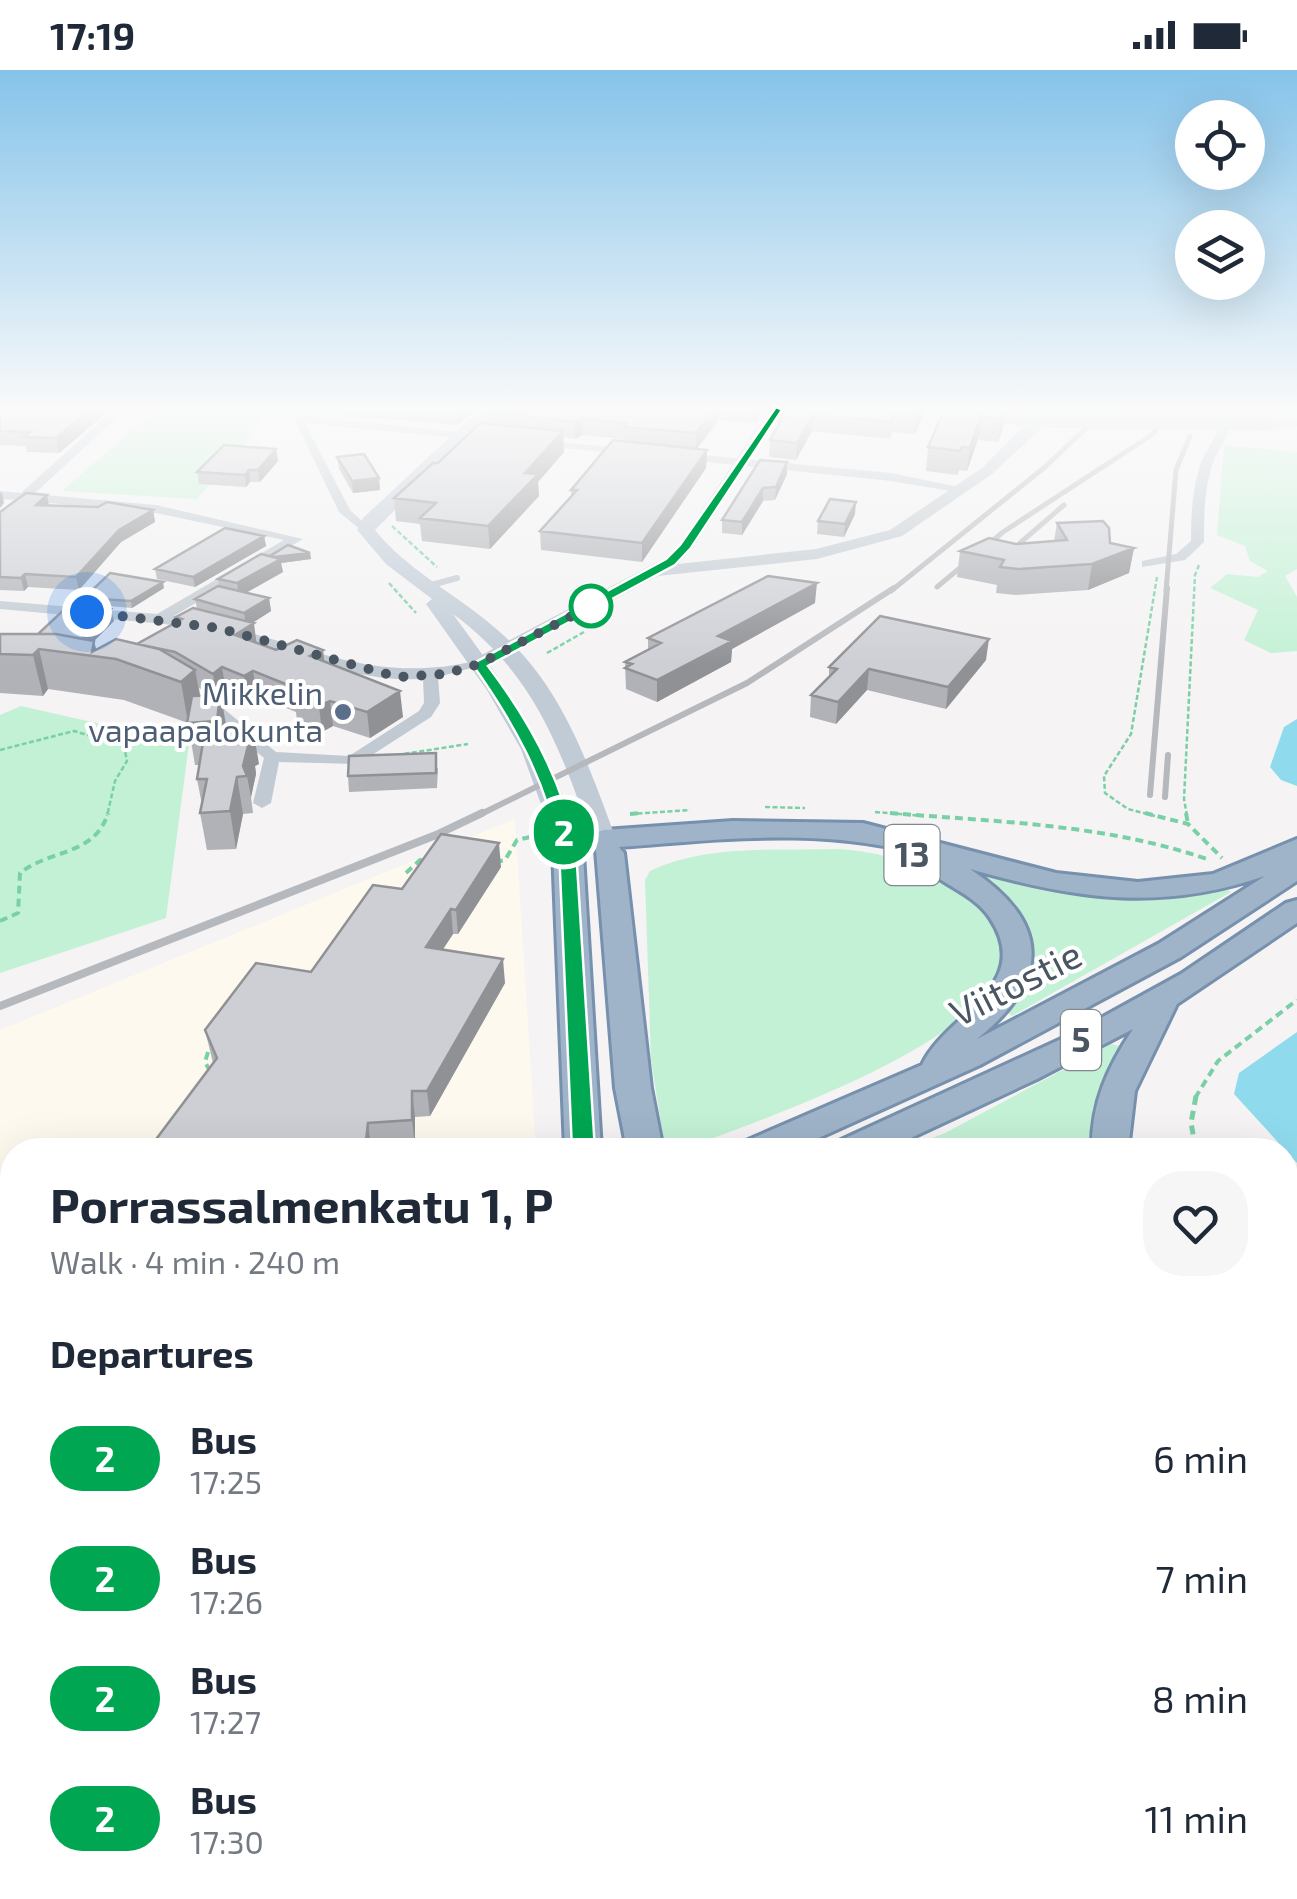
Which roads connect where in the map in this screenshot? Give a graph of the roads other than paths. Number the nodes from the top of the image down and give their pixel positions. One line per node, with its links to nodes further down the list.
1 (9, 495): 7 (street)
2 (337, 495): 9 (street)
3 (397, 495): 9 (main road)
4 (719, 495): 11 (street)
5 (953, 495): 11 (street)
6 (1199, 495): 10 (street)
7 (26, 496): 8 (street); 15 (street)
8 (0, 520)
9 (366, 530): 13 (main road)
10 (1154, 563)
11 (660, 570): 16 (street)
12 (457, 578): 13 (lane)
13 (423, 587): 16 (main road); 17 (main road)
14 (0, 605): 15 (street)
15 (160, 618): 18 (street)
16 (507, 650): 17 (street); 23 (main road)
17 (479, 664): 18 (street); 22 (main road)
18 (430, 676): 20 (street)
19 (186, 689): 20 (street)
20 (272, 757): 21 (street)
21 (262, 803)
22 (556, 842): 23 (highway); 29 (highway)
23 (606, 846): 24 (highway); 28 (highway, 13); 30 (highway)
24 (1297, 848)
25 (1297, 868): 28 (highway, Viitostie / 5)
26 (1297, 910): 27 (highway, 5)
27 (1162, 1002): 32 (highway, 5); 33 (highway)
28 (936, 1072): 31 (highway, Viitostie / 5)
29 (583, 1138)
30 (643, 1138)
31 (786, 1138)
32 (879, 1138)
33 (1110, 1138)

